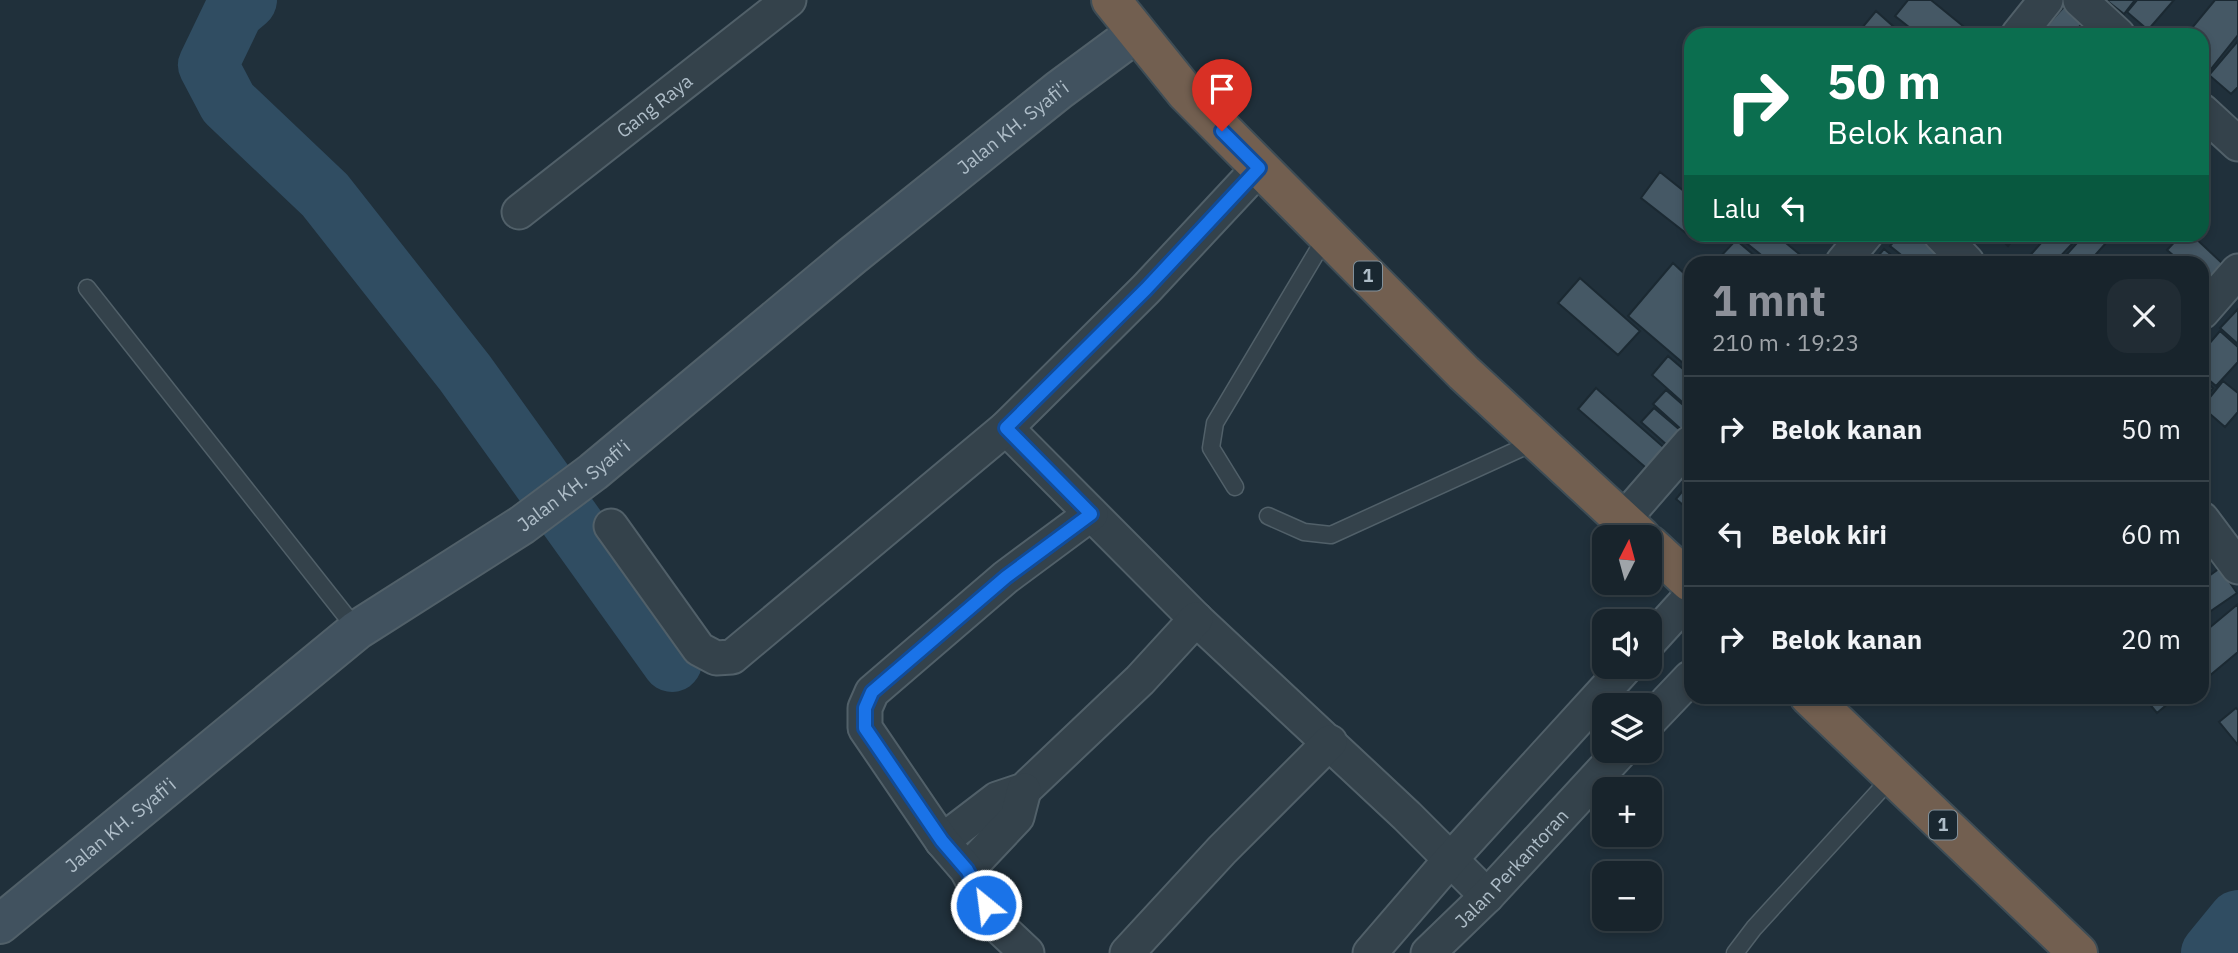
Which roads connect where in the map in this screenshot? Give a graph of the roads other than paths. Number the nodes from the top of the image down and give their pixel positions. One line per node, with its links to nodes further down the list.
1 (789, 0): 10 (street, Gang Raya)
2 (2046, 0): 5 (street)
3 (2080, 0): 6 (street)
4 (1123, 11): 9 (highway, 1); 35 (main road, Jalan KH. Syafi'i)
5 (2024, 28)
6 (2110, 28)
7 (2209, 117): 8 (street)
8 (2238, 144)
9 (1259, 168): 11 (highway, 1); 19 (street)
10 (519, 212)
11 (1327, 235): 20 (highway, 1); 22 (lane)
12 (1859, 242): 14 (street)
13 (1948, 242): 15 (street)
14 (1848, 256)
15 (1961, 256)
16 (2238, 271): 18 (street)
17 (87, 288): 35 (lane)
18 (2209, 304)
19 (1006, 428): 23 (street); 27 (street)
20 (1537, 441): 24 (lane); 25 (highway, 1)
21 (1684, 454): 26 (street)
22 (1235, 487)
23 (1091, 514): 33 (street); 48 (street)
24 (1269, 516)
25 (1628, 525)
26 (1643, 525)
27 (611, 526)
28 (2209, 528): 30 (street)
29 (1662, 556): 31 (highway, 1)
30 (2238, 567)
31 (1684, 576)
32 (1684, 603): 34 (street)
33 (1196, 619): 42 (street); 45 (street)
34 (1662, 627)
35 (357, 630): 52 (main road, Jalan KH. Syafi'i)
36 (1615, 679): 40 (street)
37 (1684, 684): 39 (street)
38 (1817, 704): 44 (highway, 1)
39 (1662, 707)
40 (1578, 719): 41 (street); 46 (street)
41 (1592, 731)
42 (1330, 742): 49 (street); 54 (street)
43 (1603, 763): 47 (street, Jalan Perkantoran)
44 (1892, 777): 57 (lane); 58 (highway, 1)
45 (1024, 790): 48 (street); 50 (street)
46 (1501, 805): 47 (street); 49 (street)
47 (1539, 839): 51 (street, Jalan Perkantoran)
48 (942, 841): 50 (street)
49 (1450, 860): 51 (street); 55 (street)
50 (967, 870): 53 (street)
51 (1487, 896): 56 (street, Jalan Perkantoran)
52 (0, 924)
53 (1027, 953)
54 (1127, 953)
55 (1370, 953)
56 (1427, 953)
57 (1735, 953)
58 (2078, 953)

